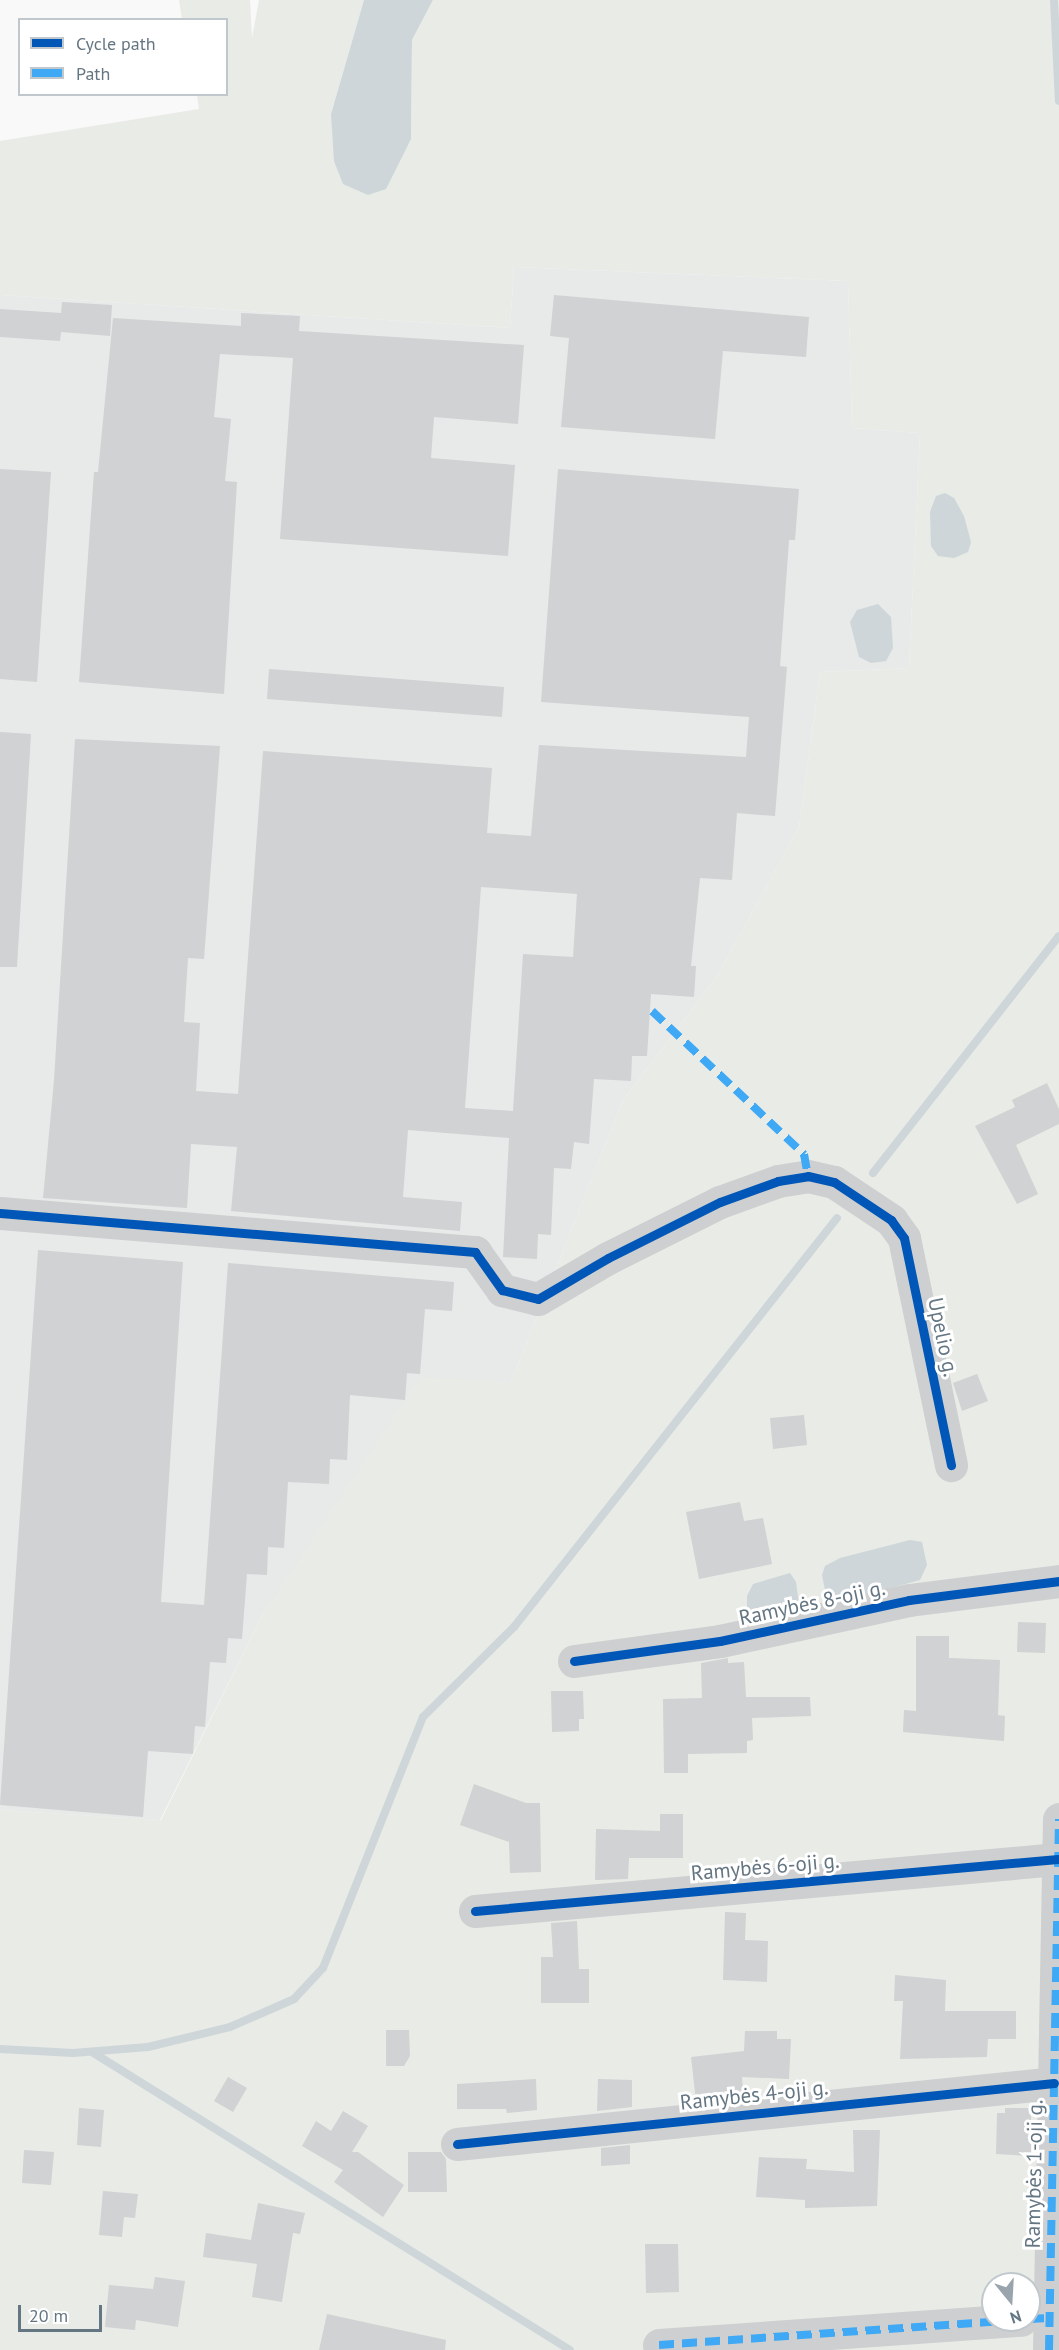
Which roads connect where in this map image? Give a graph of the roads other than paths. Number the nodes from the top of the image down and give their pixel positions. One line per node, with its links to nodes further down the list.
1 (0, 1213): 2 (street, Upelio g.)
2 (951, 1465)
3 (1059, 1581): 4 (street, Ramybės 8-oji g.)
4 (574, 1661)
5 (1059, 1819): 6 (street, Ramybės 1-oji g.)
6 (1058, 1859): 7 (street, Ramybės 6-oji g.); 8 (street, Ramybės 1-oji g.)
7 (475, 1911)
8 (1054, 2083): 9 (street, Ramybės 4-oji g.); 10 (street, Ramybės 1-oji g.)
9 (457, 2144)
10 (1037, 2272)
11 (981, 2323): 13 (street)
12 (1040, 2332): 14 (street, Ramybės 1-oji g.)
13 (659, 2345)
14 (1049, 2350)

